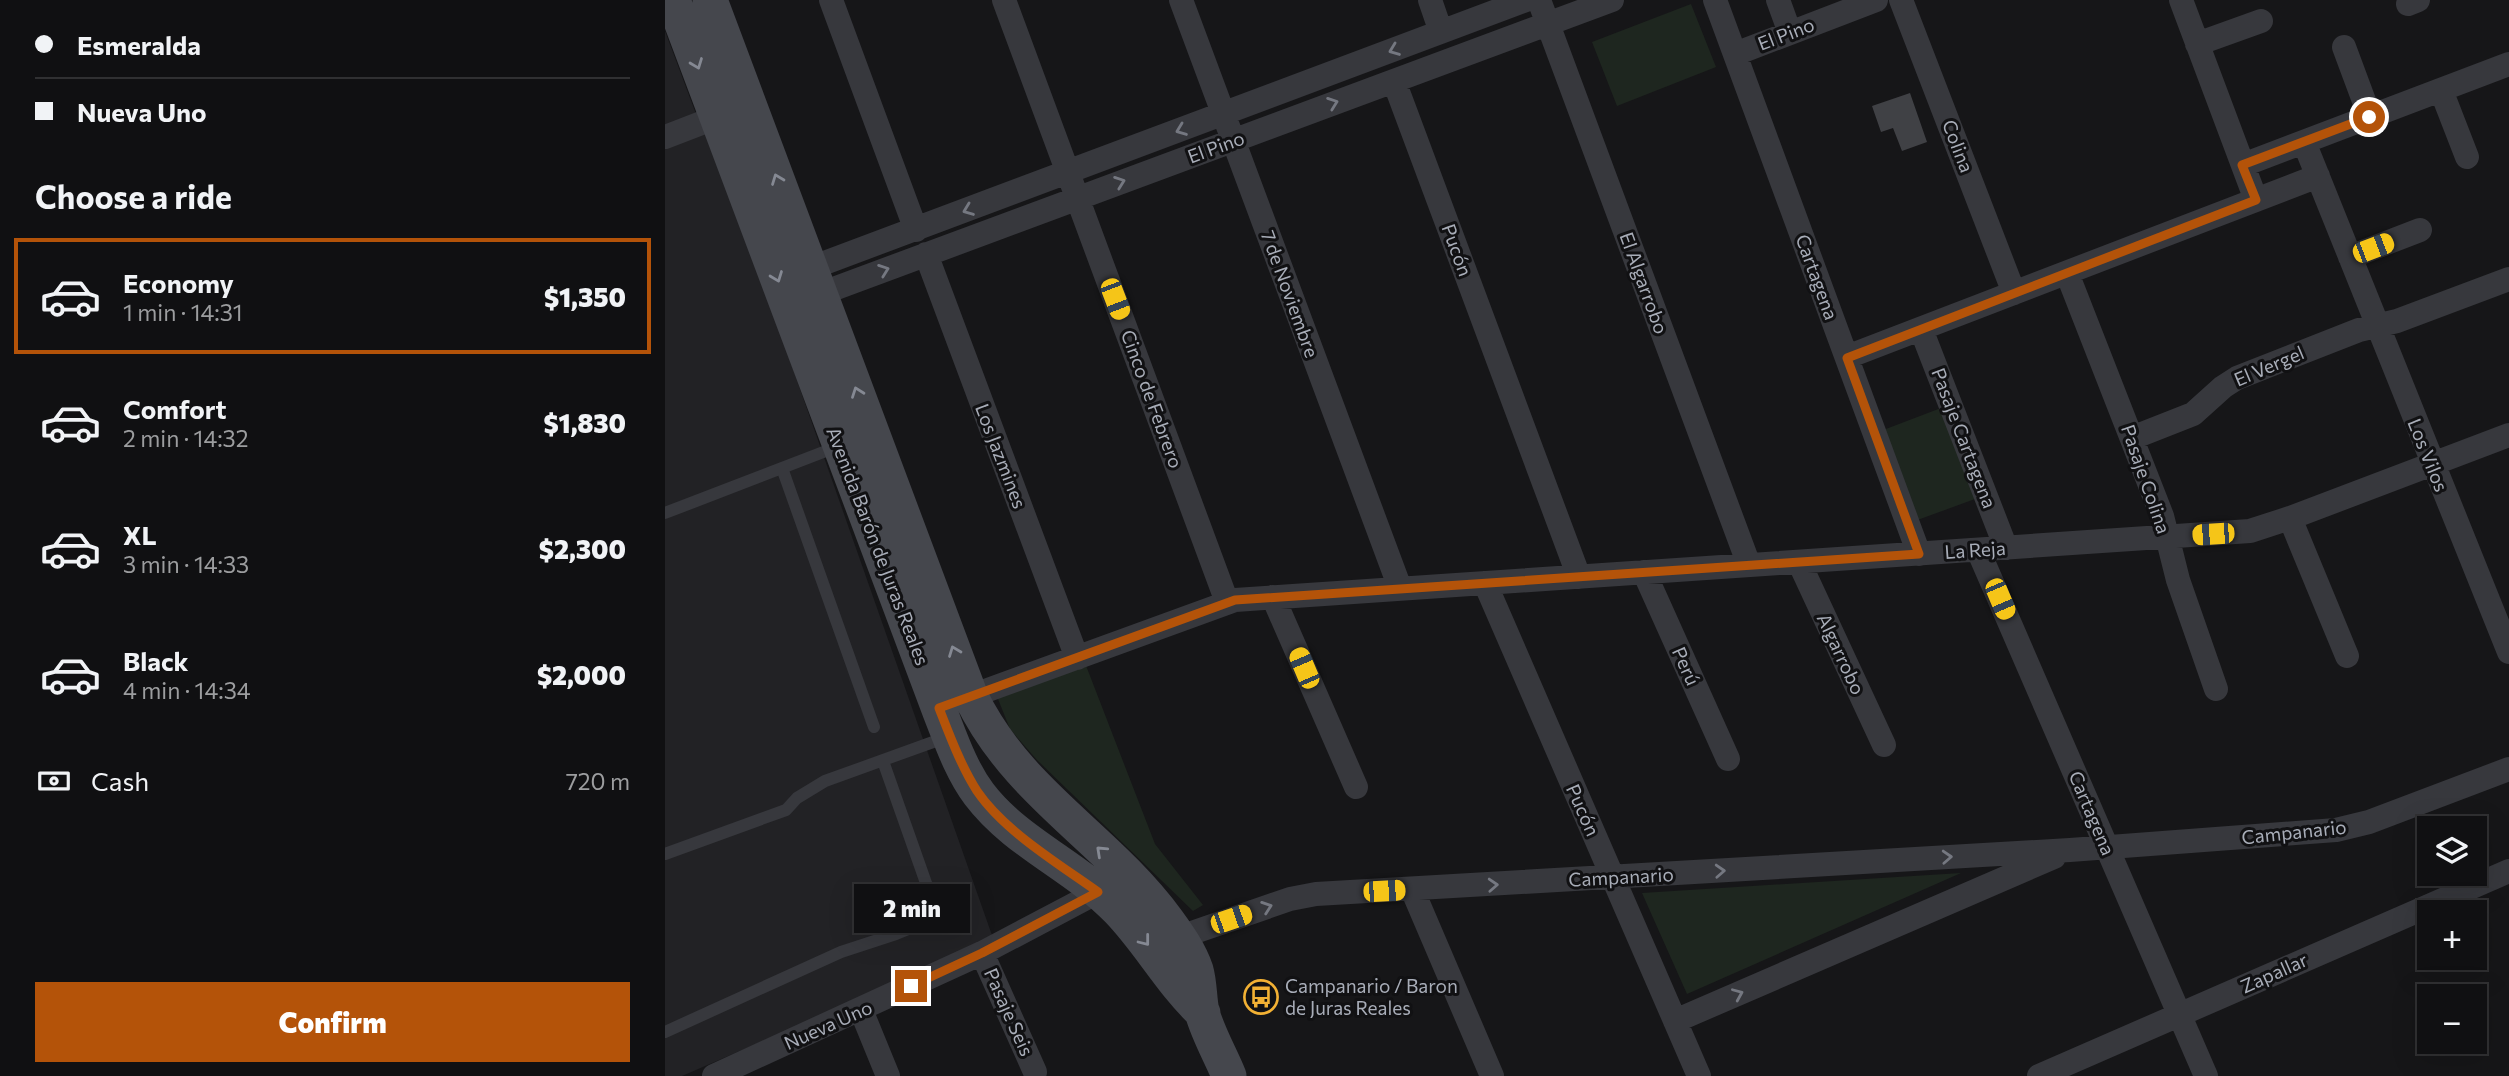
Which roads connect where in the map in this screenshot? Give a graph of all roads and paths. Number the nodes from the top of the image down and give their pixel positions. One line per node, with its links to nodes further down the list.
1 (673, 0): 27 (street, Avenida Barón de Juras Reales, one-way to 27)
2 (710, 0): 25 (street, Avenida Barón de Juras Reales)
3 (831, 0): 38 (street)
4 (1004, 0): 34 (street, Cinco de Febrero)
5 (1181, 0): 26 (street, 7 de Noviembre)
6 (1430, 0): 17 (street)
7 (1526, 0): 17 (street, El Pino)
8 (1539, 0): 16 (street, El Algarrobo)
9 (1612, 0): 16 (street, El Pino)
10 (1715, 0): 21 (street, Cartagena)
11 (1778, 0): 18 (street)
12 (1876, 0): 18 (street, El Pino)
13 (1901, 0): 45 (street, Colina)
14 (2181, 0): 19 (street)
15 (2261, 21): 19 (street)
16 (1548, 24): 23 (street, El Pino); 61 (street, El Algarrobo)
17 (1441, 32): 26 (street, El Pino, one-way to 26)
18 (1790, 33): 21 (street, El Pino)
19 (2197, 44): 33 (street)
20 (2344, 47): 28 (street)
21 (1735, 54): 48 (street, Cartagena)
22 (2509, 64): 24 (street)
23 (1394, 81): 30 (street, El Pino, one-way to 23); 63 (street, Pucón)
24 (2441, 90): 28 (street); 32 (street)
25 (749, 105): 27 (street); 44 (street, Avenida Barón de Juras Reales, one-way to 25)
26 (1223, 114): 30 (street, 7 de Noviembre); 34 (street, El Pino, one-way to 34)
27 (717, 117): 29 (street); 51 (street, Avenida Barón de Juras Reales, one-way to 51)
28 (2369, 117): 31 (street)
29 (665, 137)
30 (1233, 140): 36 (street, El Pino, one-way to 30); 65 (street, 7 de Noviembre)
31 (2304, 142): 33 (street); 35 (street, Los Vilos)
32 (2467, 157)
33 (2242, 165): 37 (street)
34 (1068, 172): 36 (street, Cinco de Febrero); 38 (street, El Pino, one-way to 38)
35 (2318, 176): 37 (street); 41 (street, Los Vilos)
36 (1077, 198): 40 (street, El Pino); 67 (street, Cinco de Febrero)
37 (2256, 200): 42 (street)
38 (916, 230): 44 (street, El Pino)
39 (2420, 230): 41 (street)
40 (926, 254): 44 (street, El Pino, one-way to 40); 70 (street, Los Jazmines)
41 (2350, 257): 46 (street, Los Vilos)
42 (2067, 273): 45 (street); 50 (street, Pasaje Colina)
43 (2509, 279): 46 (street, El Vergel)
44 (815, 281): 51 (street, Avenida Barón de Juras Reales, one-way to 44)
45 (2014, 293): 47 (street)
46 (2377, 326): 50 (street, El Vergel); 52 (street, Los Vilos)
47 (1921, 329): 48 (street); 57 (street, Pasaje Cartagena)
48 (1847, 358): 59 (street, Cartagena)
49 (2509, 435): 52 (street, La Reja)
50 (2132, 439): 56 (street, Pasaje Colina)
51 (856, 440): 53 (lane); 72 (street, Avenida Barón de Juras Reales, one-way to 51); 73 (street, Avenida Barón de Juras Reales)
52 (2432, 464): 55 (street, La Reja); 68 (street, Los Vilos)
53 (782, 468): 54 (lane); 74 (lane)
54 (665, 513)
55 (2290, 518): 56 (street, La Reja); 69 (street)
56 (2167, 538): 57 (street, La Reja); 71 (street, Pasaje Colina)
57 (2006, 548): 58 (street, La Reja)
58 (1978, 550): 59 (street, La Reja); 80 (street, Cartagena)
59 (1919, 554): 60 (street, La Reja)
60 (1799, 562): 61 (street, La Reja); 75 (street, Algarrobo)
61 (1749, 565): 62 (street, La Reja)
62 (1644, 572): 63 (street, La Reja); 76 (street, Perú)
63 (1579, 577): 64 (street, La Reja)
64 (1485, 583): 65 (street, La Reja); 84 (street, Pucón)
65 (1400, 588): 66 (street, La Reja)
66 (1273, 597): 67 (street, La Reja); 79 (street)
67 (1227, 602): 70 (street, La Reja)
68 (2509, 652)
69 (2347, 656)
70 (1077, 658): 72 (street, La Reja)
71 (2216, 689)
72 (971, 697): 73 (street, La Reja); 85 (street, Avenida Barón de Juras Reales, one-way to 72)
73 (944, 722): 77 (lane); 85 (street, Avenida Barón de Juras Reales)
74 (874, 727)
75 (1884, 746)
76 (1728, 759)
77 (883, 761): 82 (lane); 93 (lane)
78 (2509, 769): 80 (street, Campanario)
79 (1356, 787)
80 (2106, 846): 81 (street, Campanario); 91 (street, Cartagena)
81 (2070, 850): 84 (street, Campanario, one-way to 81); 92 (street, Campanario, one-way to 81)
82 (665, 854)
83 (2509, 871): 91 (street, Zapallar)
84 (1613, 878): 86 (street, Campanario, one-way to 84); 92 (street, Pucón)
85 (1113, 884): 87 (street, Avenida Barón de Juras Reales); 88 (street, Nueva Uno); 90 (street, Avenida Barón de Juras Reales, one-way to 90)
86 (1412, 889): 87 (street, Campanario, one-way to 86); 98 (street)
87 (1179, 937): 90 (street, Avenida Barón de Juras Reales)
88 (982, 953): 89 (street, Nueva Uno); 94 (street, Pasaje Seis)
89 (861, 1010): 95 (street, Nueva Uno); 96 (street)
90 (1203, 1013): 97 (street, Avenida Barón de Juras Reales)
91 (2179, 1015): 100 (street, Zapallar); 101 (street, Cartagena)
92 (1675, 1021): 99 (street, Pucón)
93 (665, 1032)
94 (1035, 1072)
95 (730, 1073)
96 (888, 1076)
97 (1229, 1076)
98 (1492, 1076)
99 (1699, 1076)
100 (2039, 1076)
101 (2206, 1076)

